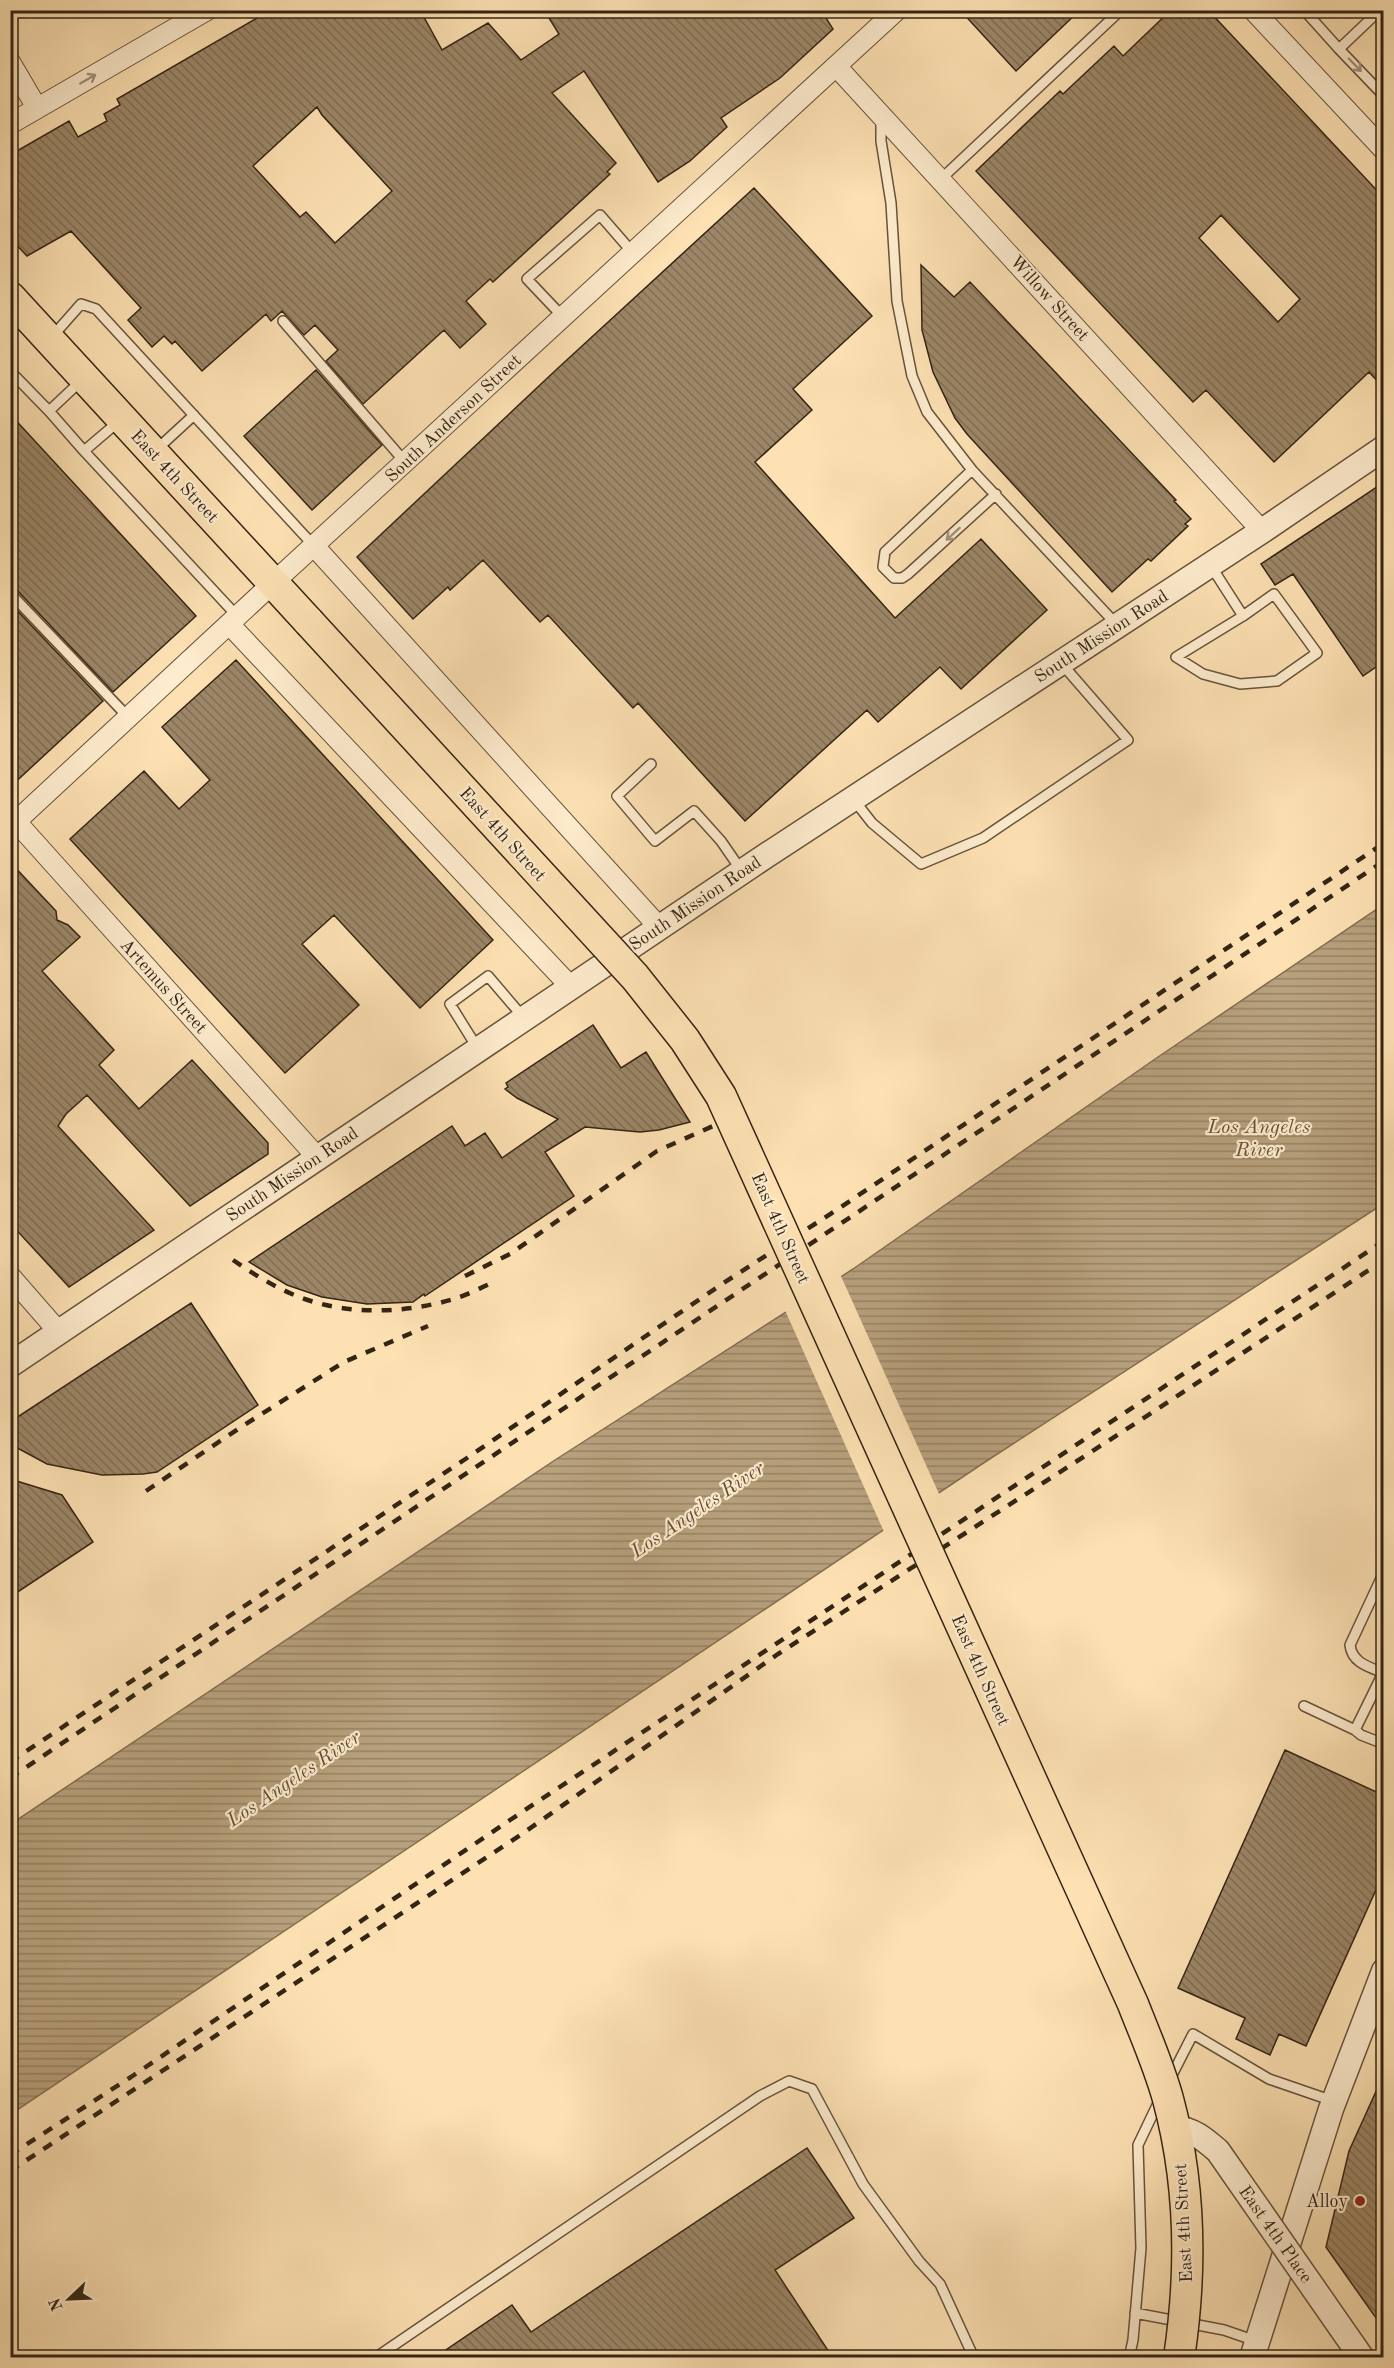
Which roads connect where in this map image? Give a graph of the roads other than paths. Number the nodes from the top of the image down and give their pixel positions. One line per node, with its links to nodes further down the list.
1 (207, 10): 11 (street, one-way to 1)
2 (897, 10): 9 (street, South Anderson Street)
3 (1120, 10): 15 (lane)
4 (1253, 10): 14 (street)
5 (1305, 10): 7 (lane)
6 (1380, 10): 7 (lane)
7 (1339, 49): 10 (lane, one-way to 10)
8 (10, 62): 11 (street)
9 (836, 66): 12 (street, Willow Street); 16 (street, South Anderson Street)
10 (1383, 96)
11 (37, 108): 13 (street)
12 (881, 115): 15 (street, Willow Street); 30 (lane)
13 (10, 124)
14 (1383, 148)
15 (941, 179): 32 (street, Willow Street)
16 (633, 253): 18 (street, South Anderson Street); 18 (lane)
17 (17, 308): 20 (main road, East 4th Street)
18 (563, 317): 29 (street, South Anderson Street)
19 (283, 321): 29 (lane)
20 (50, 339): 22 (main road, East 4th Street); 24 (lane)
21 (10, 371): 23 (lane)
22 (84, 377): 23 (lane); 25 (main road, East 4th Street)
23 (48, 411): 27 (lane)
24 (194, 415): 28 (lane); 33 (lane)
25 (122, 418): 27 (lane); 28 (main road, East 4th Street)
26 (1383, 448): 32 (street, South Mission Road)
27 (84, 451): 38 (lane)
28 (153, 453): 35 (main road, East 4th Street)
29 (405, 462): 33 (street, South Anderson Street)
30 (972, 470): 31 (lane); 31 (lane, one-way to 30)
31 (996, 494): 39 (lane)
32 (1262, 531): 34 (street, South Mission Road)
33 (314, 546): 35 (street, South Anderson Street); 46 (street)
34 (1210, 564): 37 (lane); 39 (street, South Mission Road)
35 (273, 583): 38 (street, South Anderson Street); 61 (main road, East 4th Street, bridge)
36 (10, 593): 41 (lane)
37 (1243, 616): 37 (lane)
38 (234, 621): 41 (street, South Anderson Street); 47 (street)
39 (1117, 625): 40 (street, South Mission Road)
40 (1061, 662): 43 (street, South Mission Road); 43 (lane)
41 (129, 718): 44 (street, South Anderson Street)
42 (651, 764): 45 (lane)
43 (852, 798): 45 (street, South Mission Road)
44 (13, 821): 50 (street, Artemus Street)
45 (742, 872): 46 (street, South Mission Road)
46 (659, 927): 47 (street, South Mission Road)
47 (571, 987): 48 (street, South Mission Road)
48 (524, 1018): 49 (street, South Mission Road); 49 (lane)
49 (478, 1049): 50 (street, South Mission Road)
50 (317, 1157): 52 (street, South Mission Road)
51 (10, 1276): 52 (street)
52 (58, 1331): 53 (street, South Mission Road)
53 (10, 1365)
54 (1383, 1572): 55 (lane)
55 (1383, 1673): 57 (lane)
56 (1304, 1706): 57 (lane)
57 (1355, 1730): 58 (lane)
58 (1383, 1744)
59 (1383, 1971): 60 (street)
60 (1333, 2101): 62 (lane); 63 (street)
61 (1175, 2128): 67 (main road, East 4th Street, bridge); 68 (street, East 4th Place, bridge)
62 (1135, 2313): 63 (lane); 66 (lane)
63 (1254, 2349)
64 (375, 2358): 65 (lane)
65 (974, 2358)
66 (1129, 2358)
67 (1179, 2358)
68 (1362, 2358)

